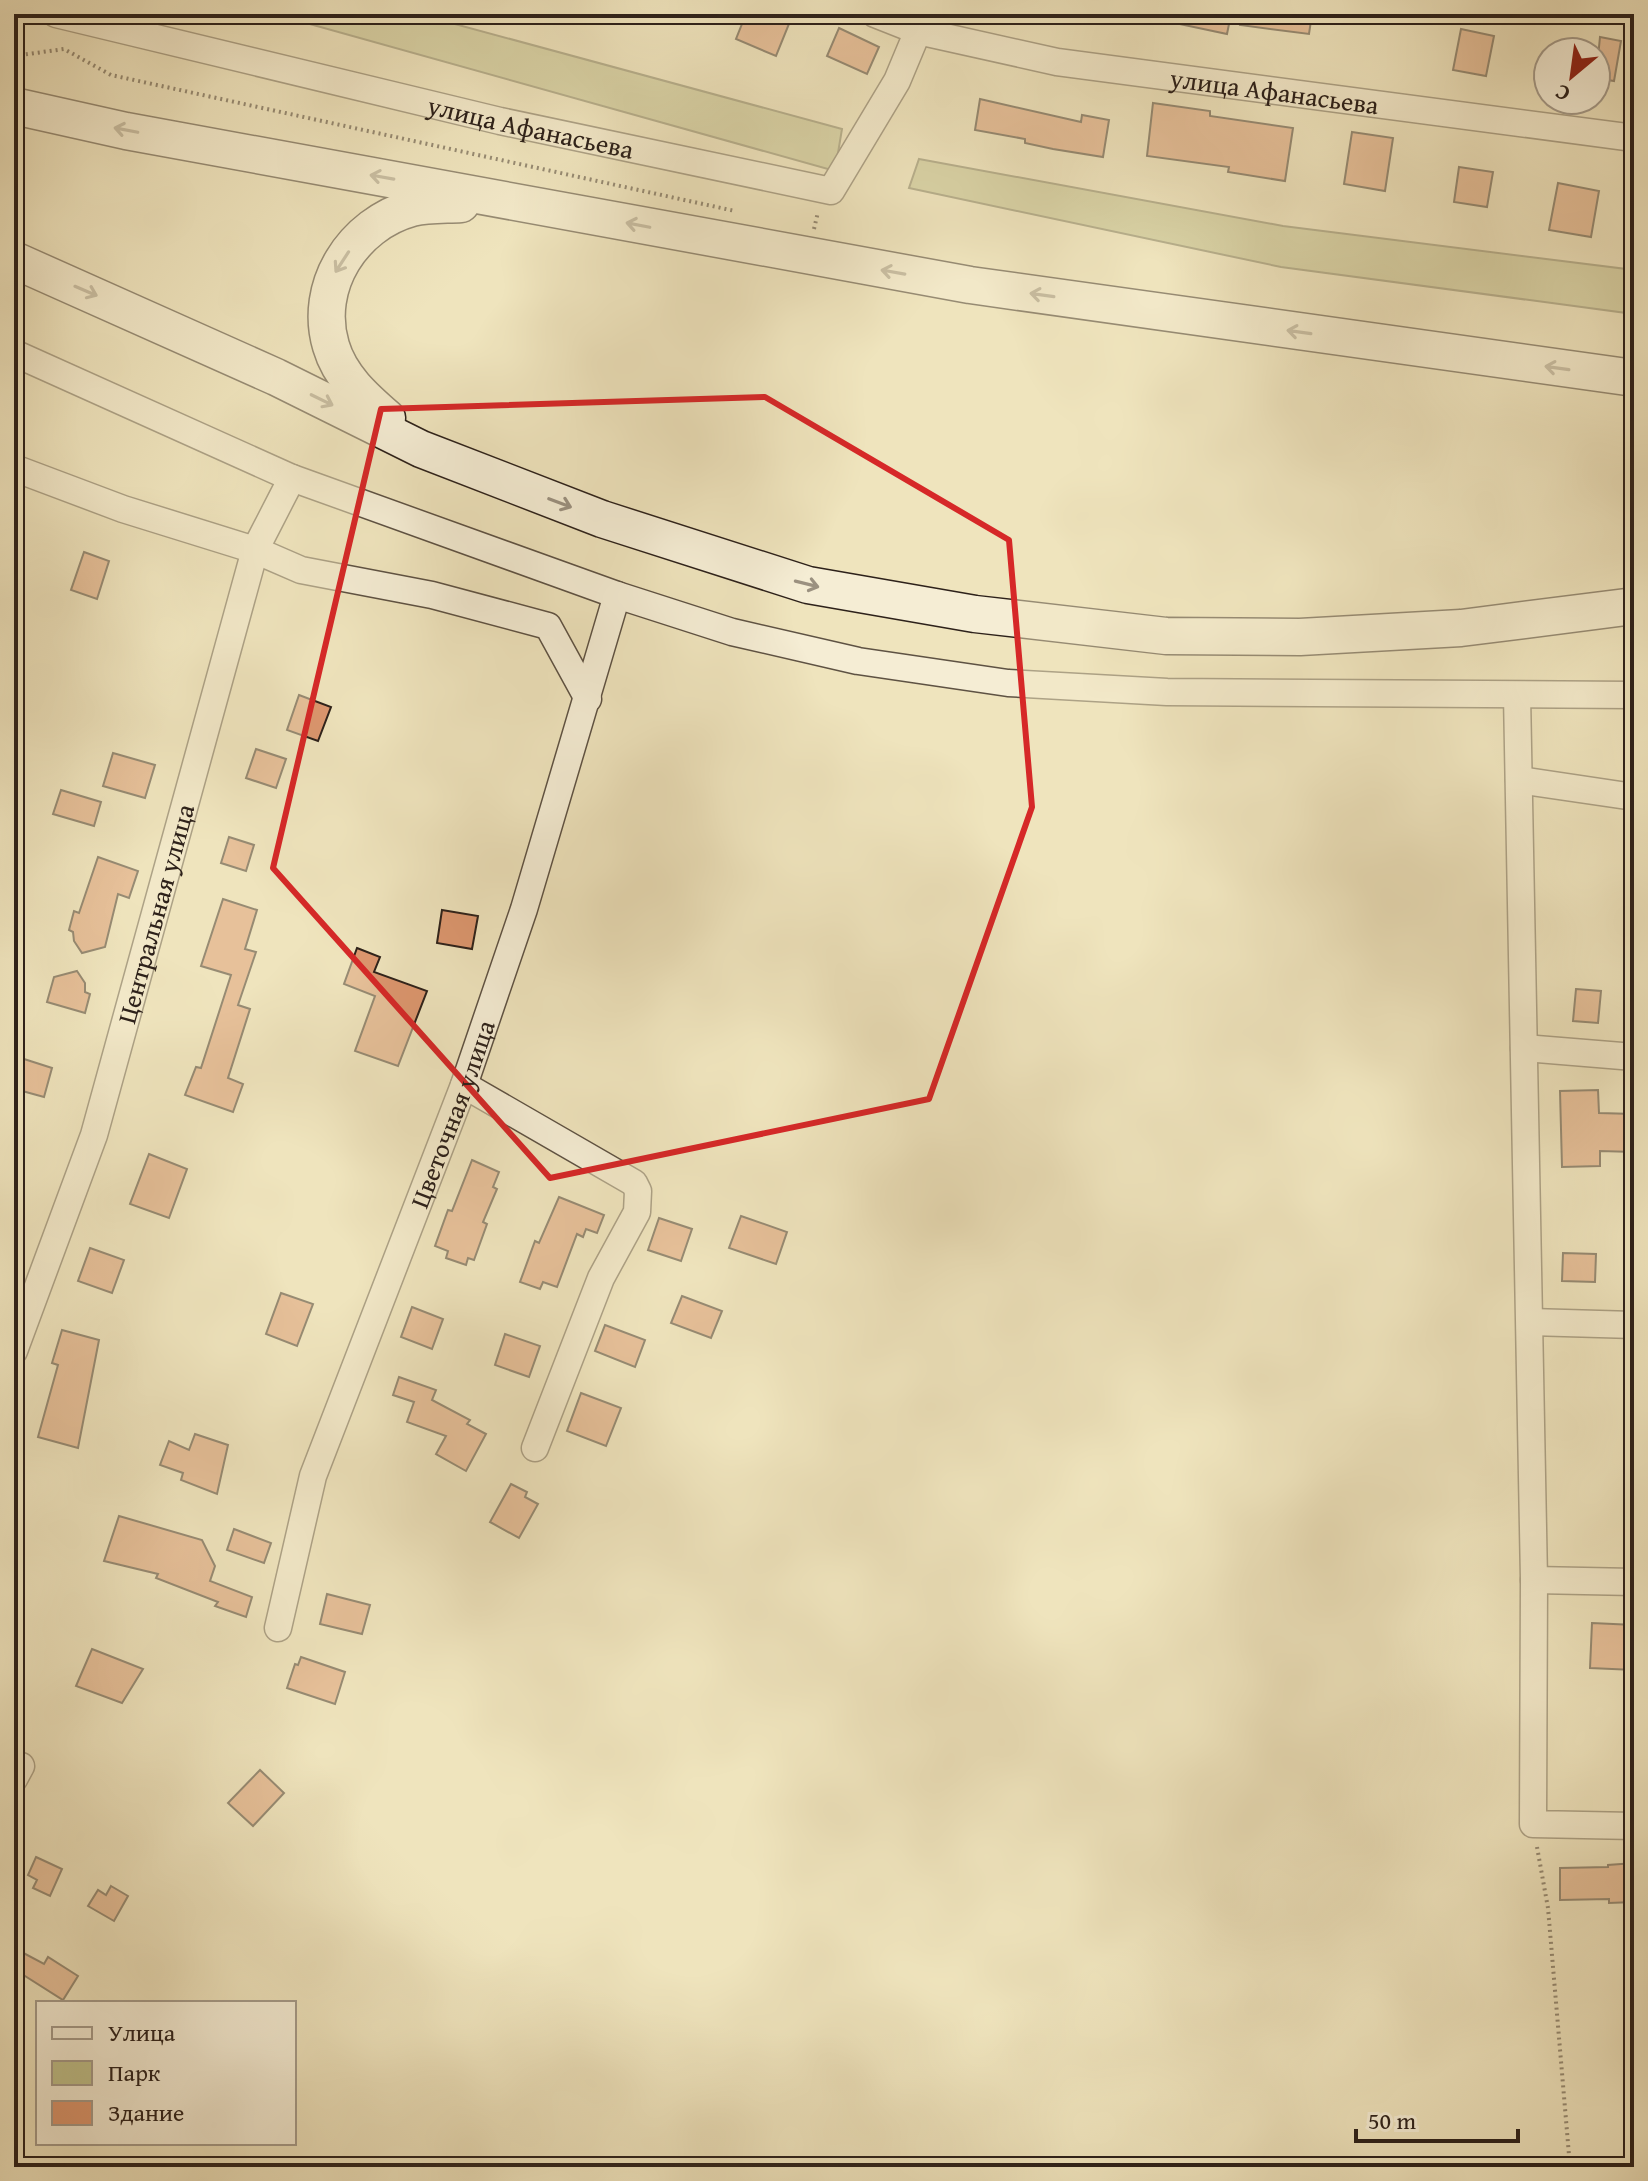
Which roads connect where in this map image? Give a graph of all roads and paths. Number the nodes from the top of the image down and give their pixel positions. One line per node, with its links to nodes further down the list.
1 (56, 14): 7 (street, улица Афанасьева)
2 (875, 14): 3 (street, улица Афанасьева)
3 (921, 22): 6 (street, улица Афанасьева); 7 (street)
4 (14, 56): 9 (path)
5 (14, 106): 8 (main road, one-way to 5)
6 (1634, 138)
7 (822, 189): 10 (path)
8 (511, 200): 13 (main road, one-way to 8); 14 (main road, one-way to 14)
9 (747, 214)
10 (801, 226)
11 (14, 260): 14 (main road, one-way to 14)
12 (14, 353): 16 (street)
13 (1634, 378)
14 (421, 449): 19 (main road, one-way to 19)
15 (14, 468): 17 (street)
16 (292, 478): 17 (street, Центральная улица); 18 (street)
17 (255, 550): 22 (street); 30 (street, Центральная улица)
18 (617, 595): 20 (street); 22 (street, Цветочная улица)
19 (1634, 606)
20 (1517, 695): 21 (street); 23 (street)
21 (1634, 695)
22 (588, 699): 27 (street, Цветочная улица)
23 (1519, 780): 24 (street); 25 (street)
24 (1634, 797)
25 (1524, 1048): 26 (street); 28 (street)
26 (1634, 1057)
27 (464, 1085): 31 (street); 34 (street, Цветочная улица)
28 (1530, 1322): 29 (street); 32 (street)
29 (1634, 1325)
30 (14, 1351)
31 (535, 1448)
32 (1534, 1580): 33 (street); 37 (street)
33 (1634, 1582)
34 (278, 1628)
35 (14, 1764): 36 (street)
36 (14, 1779)
37 (1533, 1824): 38 (street); 39 (path)
38 (1634, 1826)
39 (1570, 2167)

